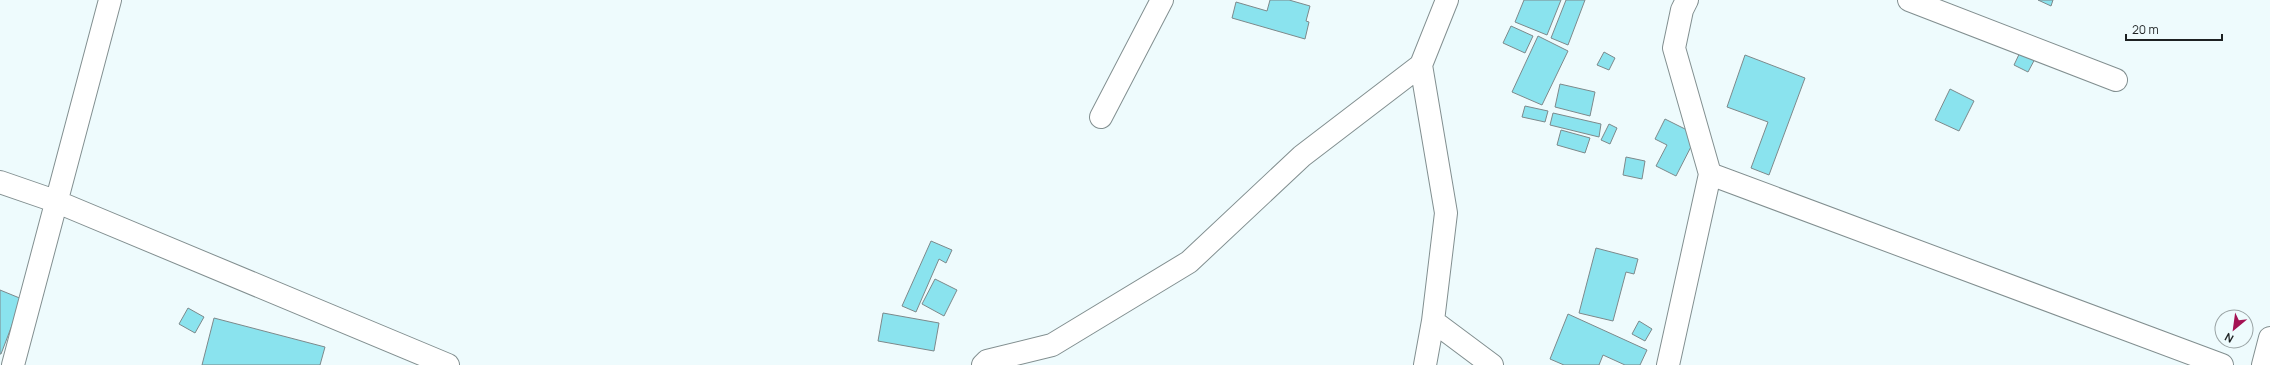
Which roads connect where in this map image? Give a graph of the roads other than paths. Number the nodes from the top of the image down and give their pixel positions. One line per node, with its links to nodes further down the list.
1 (110, 0): 11 (street)
2 (1162, 0): 8 (street)
3 (1447, 0): 6 (street)
4 (1687, 0): 9 (street)
5 (1909, 0): 7 (street)
6 (1421, 65): 12 (street); 16 (street)
7 (2116, 80)
8 (1102, 117)
9 (1710, 174): 19 (street); 20 (street)
10 (0, 182): 11 (street)
11 (55, 202): 14 (street); 15 (street)
12 (1433, 321): 17 (street); 18 (street)
13 (2270, 338): 21 (street)
14 (13, 365)
15 (448, 365)
16 (983, 365)
17 (1425, 365)
18 (1492, 365)
19 (1668, 365)
20 (2222, 365)
21 (2262, 365)

